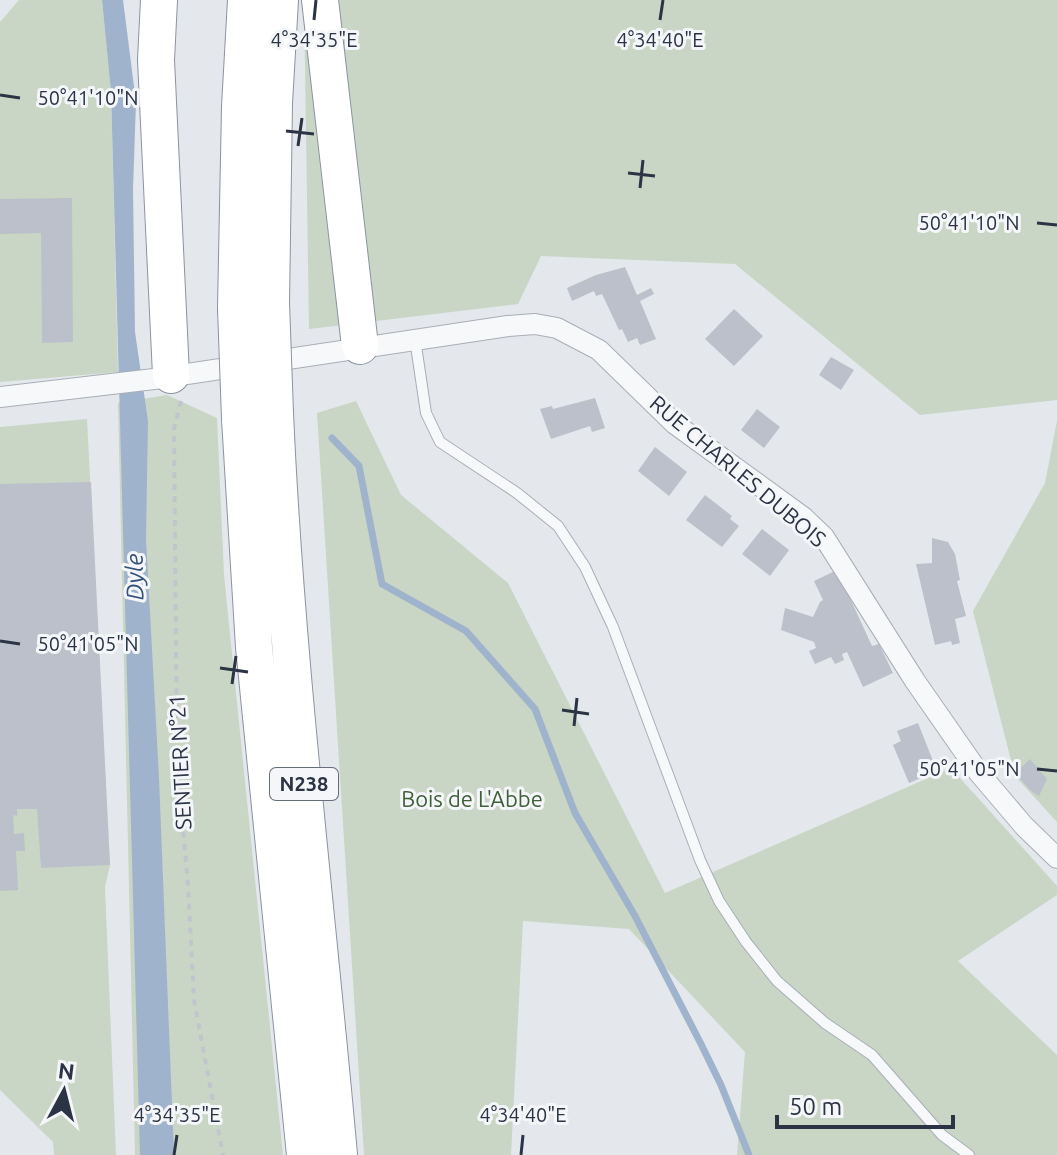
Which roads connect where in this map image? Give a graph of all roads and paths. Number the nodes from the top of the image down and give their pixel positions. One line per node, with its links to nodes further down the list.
1 (159, 0): 7 (highway)
2 (246, 0): 11 (highway, N238, bridge)
3 (280, 0): 12 (highway, N238, bridge)
4 (320, 0): 6 (highway)
5 (415, 339): 6 (street, RUE CHARLES DUBOIS); 9 (street, RUE CHARLES DUBOIS); 13 (lane)
6 (360, 346): 7 (street, RUE CHARLES DUBOIS)
7 (174, 375): 8 (street, RUE CHARLES DUBOIS); 10 (path, SENTIER N°21)
8 (0, 397)
9 (1057, 858)
10 (223, 1155)
11 (305, 1155)
12 (339, 1155)
13 (969, 1155)

